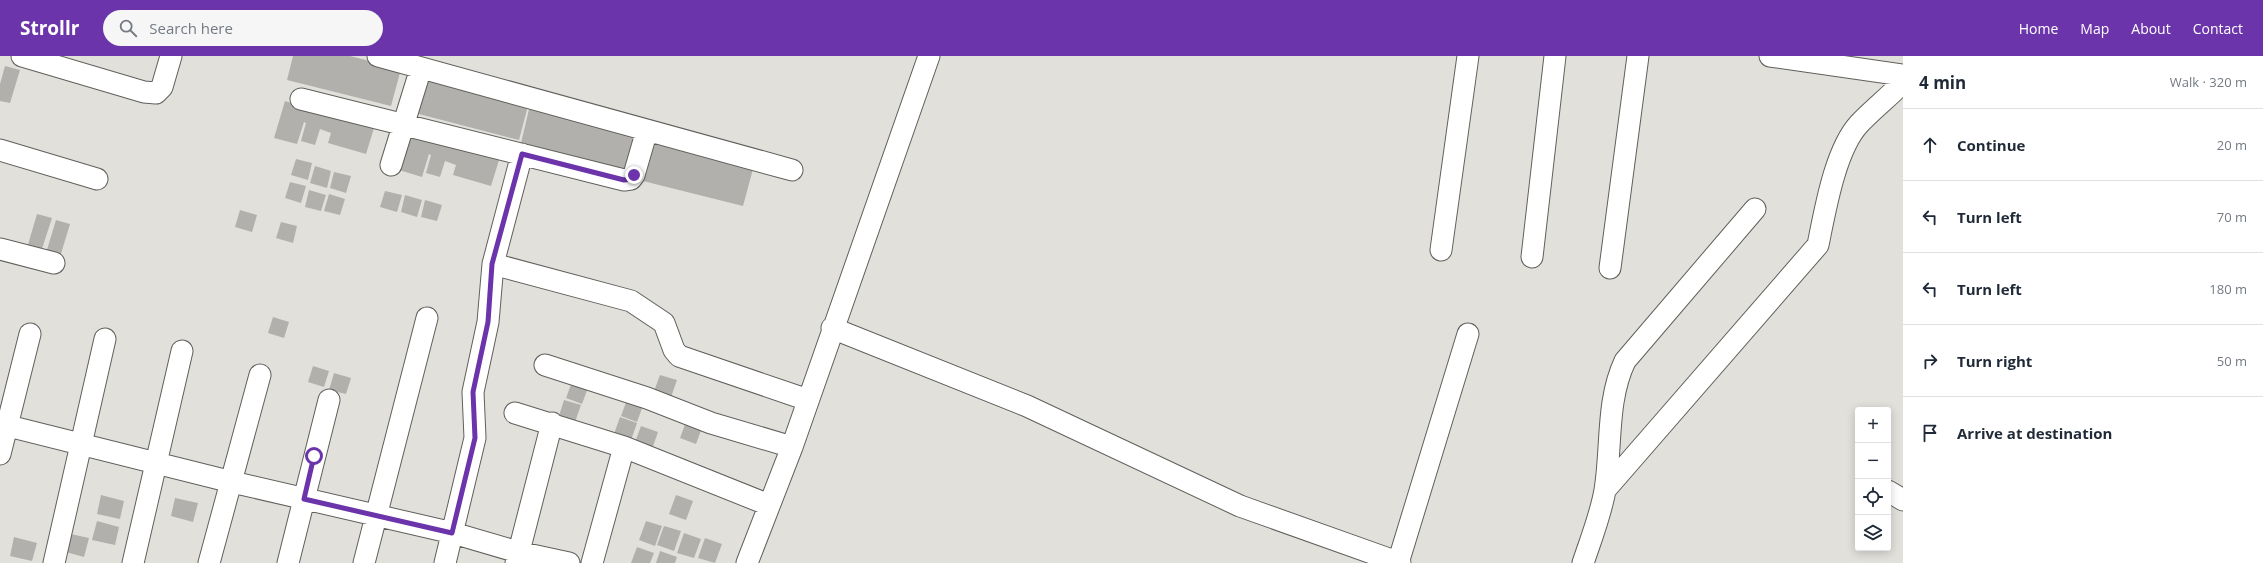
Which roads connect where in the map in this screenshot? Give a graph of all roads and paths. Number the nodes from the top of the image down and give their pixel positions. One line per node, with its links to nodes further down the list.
1 (22, 56): 2 (street)
2 (171, 56)
3 (378, 56): 9 (street)
4 (929, 56): 28 (street)
5 (1468, 56): 22 (street)
6 (1555, 56): 23 (street)
7 (1638, 56): 26 (street)
8 (1770, 56): 10 (street)
9 (421, 68): 13 (street); 14 (street)
10 (1903, 75)
11 (1903, 82): 46 (street)
12 (301, 99): 13 (street)
13 (404, 125): 16 (street); 17 (street)
14 (646, 130): 16 (street); 18 (street)
15 (0, 150): 19 (street)
16 (522, 154): 25 (street)
17 (391, 165)
18 (792, 170)
19 (97, 179)
20 (1755, 209): 46 (street)
21 (0, 249): 24 (street)
22 (1441, 250)
23 (1532, 256)
24 (54, 263)
25 (492, 264): 36 (street); 52 (street)
26 (1610, 268)
27 (427, 318): 51 (street)
28 (832, 328): 36 (street); 63 (street)
29 (30, 334): 39 (street)
30 (1468, 334): 63 (street)
31 (105, 339): 40 (street)
32 (182, 351): 44 (street)
33 (545, 365): 42 (street)
34 (260, 375): 45 (street)
35 (329, 400): 48 (street)
36 (808, 400): 42 (street)
37 (514, 412): 38 (street)
38 (552, 423): 41 (street); 53 (street)
39 (4, 425): 40 (street); 43 (street)
40 (81, 444): 44 (street); 54 (street)
41 (624, 447): 50 (street); 61 (street)
42 (792, 447): 50 (street)
43 (0, 454)
44 (156, 463): 45 (street); 55 (street)
45 (232, 482): 48 (street); 56 (street)
46 (1605, 490): 64 (street)
47 (1891, 493): 49 (street)
48 (304, 499): 51 (street); 57 (street)
49 (1903, 500)
50 (769, 505): 62 (street)
51 (376, 516): 52 (street); 58 (street)
52 (452, 533): 53 (street); 59 (street)
53 (517, 558): 60 (street)
54 (54, 563)
55 (133, 563)
56 (209, 563)
57 (288, 563)
58 (364, 563)
59 (445, 563)
60 (568, 563)
61 (592, 563)
62 (747, 563)
63 (1399, 563)
64 (1583, 563)

